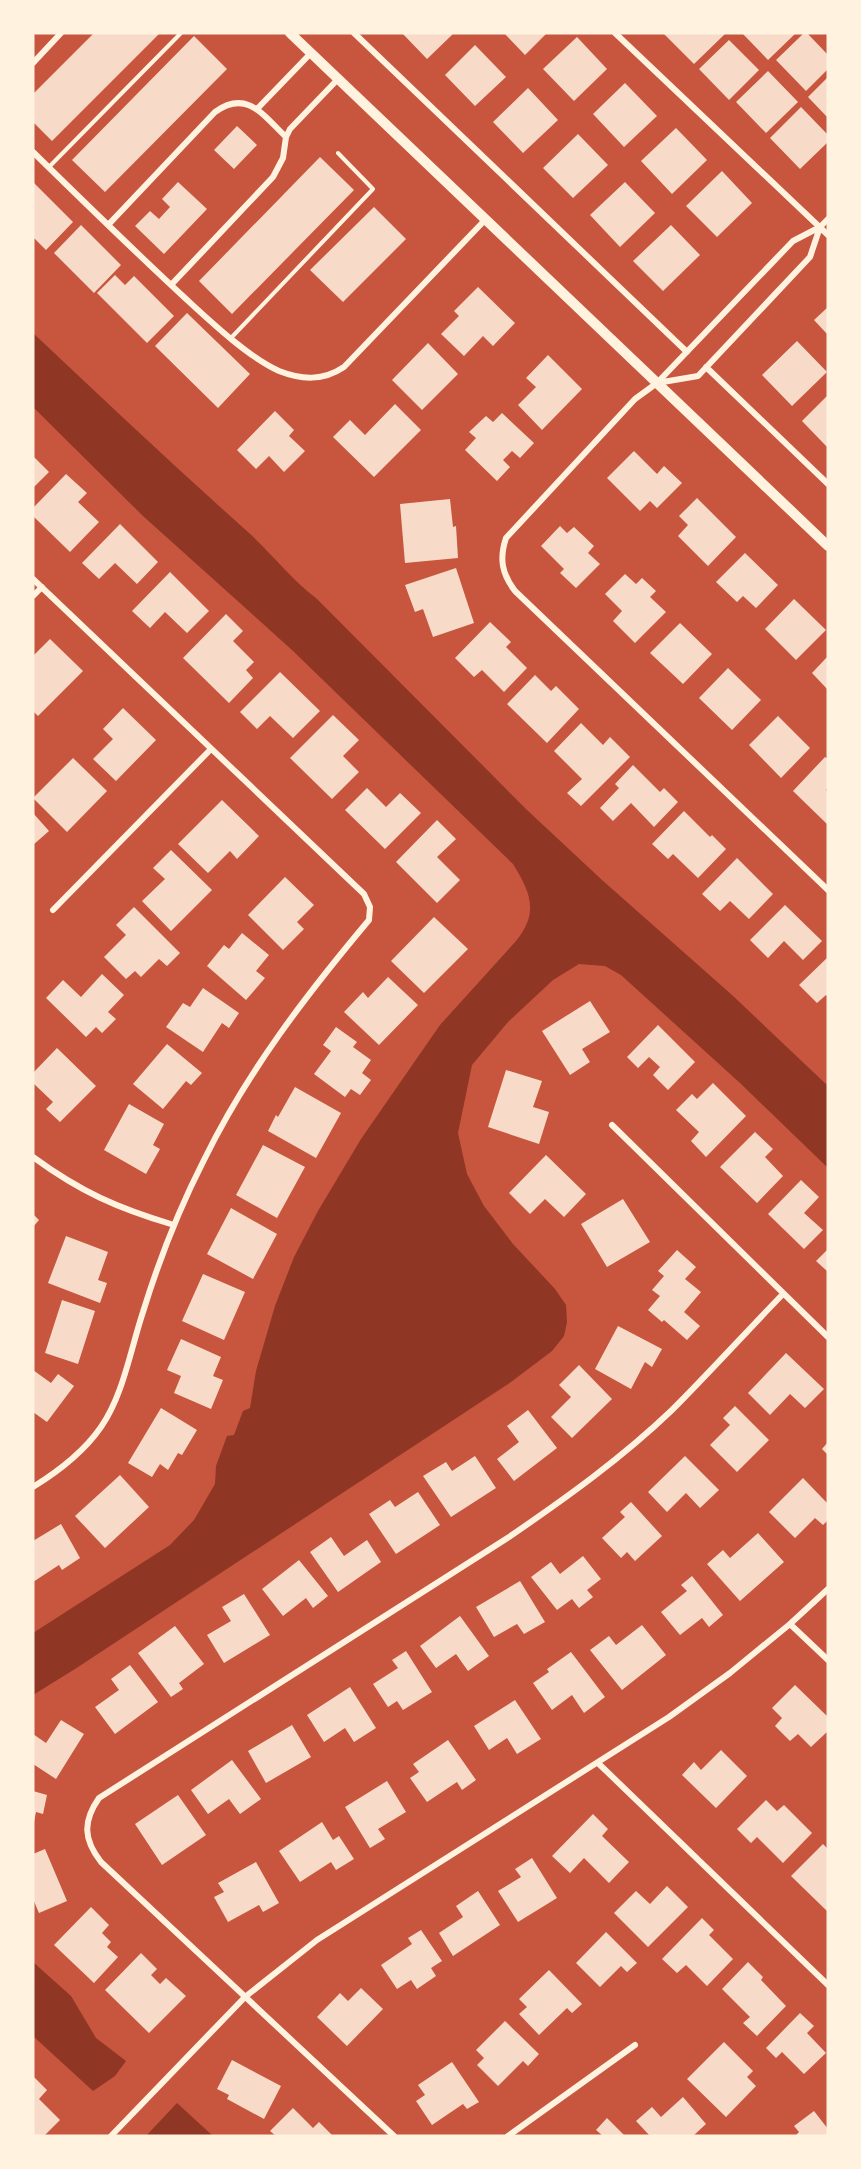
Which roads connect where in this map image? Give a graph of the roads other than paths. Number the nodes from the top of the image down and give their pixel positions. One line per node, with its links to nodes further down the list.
1 (61, 33): 7 (street)
2 (181, 33): 13 (lane)
3 (290, 33): 6 (street)
4 (354, 33): 21 (street)
5 (615, 33): 17 (street)
6 (311, 53): 8 (street); 9 (street)
7 (33, 63)
8 (338, 79): 10 (street); 15 (street)
9 (257, 109): 10 (street); 16 (street)
10 (286, 137): 19 (street)
11 (33, 152): 13 (street)
12 (338, 153): 20 (lane)
13 (49, 167): 16 (street)
14 (828, 219): 17 (street)
15 (485, 220): 20 (street); 23 (street)
16 (109, 224): 19 (street)
17 (820, 227): 18 (street); 21 (street); 22 (street)
18 (828, 235)
19 (171, 285): 20 (street)
20 (231, 338)
21 (687, 352): 23 (street)
22 (706, 367): 23 (street); 24 (street)
23 (657, 383): 25 (street); 30 (street)
24 (828, 484)
25 (828, 546)
26 (33, 579): 27 (street)
27 (42, 587): 28 (street); 29 (street)
28 (33, 597)
29 (212, 749): 31 (street); 34 (street)
30 (828, 890)
31 (53, 910)
32 (612, 1125): 35 (street)
33 (33, 1157): 34 (street)
34 (174, 1225): 38 (street)
35 (783, 1294): 36 (street); 44 (street)
36 (828, 1337)
37 (33, 1478): 38 (street)
38 (36, 1485)
39 (828, 1588): 40 (street)
40 (790, 1624): 41 (street); 42 (street)
41 (828, 1660)
42 (598, 1763): 43 (street); 44 (street)
43 (828, 1985)
44 (245, 1996): 46 (street); 47 (street)
45 (635, 2045): 48 (street)
46 (111, 2136)
47 (394, 2136)
48 (508, 2136)

